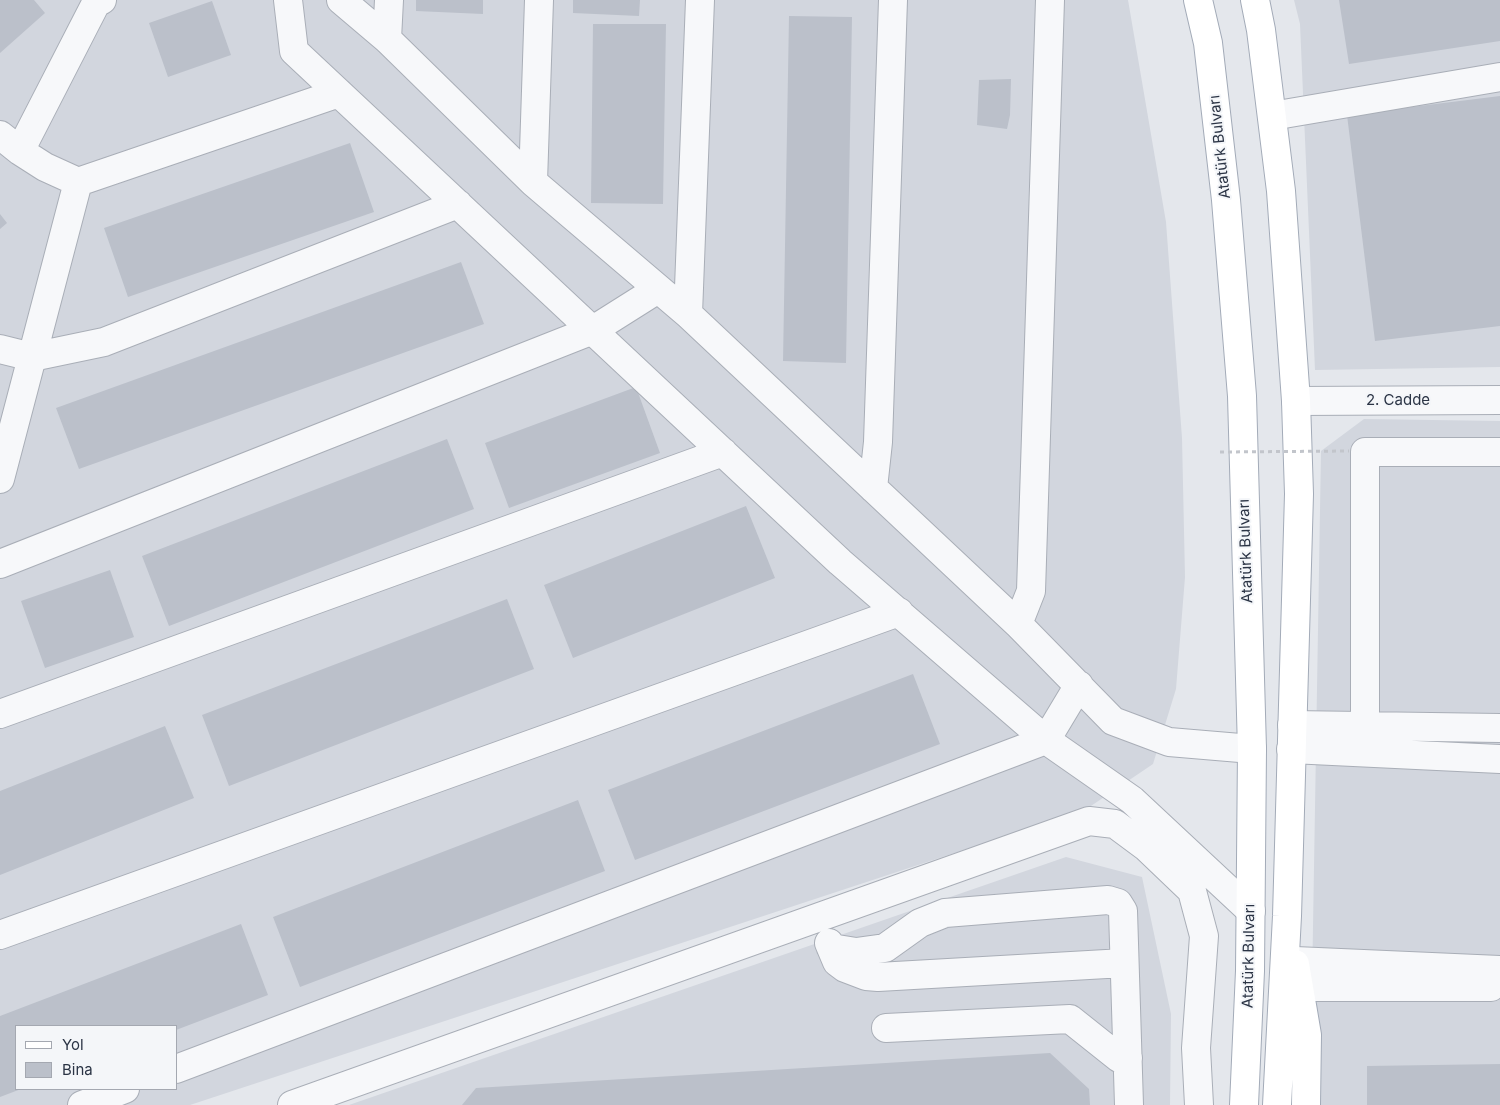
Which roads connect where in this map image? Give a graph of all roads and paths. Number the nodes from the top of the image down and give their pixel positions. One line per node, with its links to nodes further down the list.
1 (288, 0): 13 (street)
2 (341, 0): 11 (street)
3 (389, 0): 11 (street)
4 (539, 0): 17 (street)
5 (700, 0): 20 (street)
6 (893, 0): 31 (street)
7 (1050, 0): 34 (street)
8 (1198, 0): 42 (main road, Atatürk Bulvarı)
9 (1255, 0): 14 (main road)
10 (98, 1): 15 (street)
11 (387, 39): 17 (street)
12 (1500, 77): 14 (street)
13 (339, 93): 16 (street); 18 (street)
14 (1272, 116): 25 (main road)
15 (10, 143): 16 (street)
16 (78, 182): 23 (street)
17 (534, 182): 19 (street)
18 (458, 204): 21 (street); 23 (street)
19 (658, 289): 20 (street); 21 (street)
20 (688, 314): 31 (street)
21 (593, 330): 27 (street); 32 (street)
22 (0, 349): 23 (street)
23 (32, 358): 30 (street)
24 (1500, 400): 25 (street, 2. Cadde)
25 (1296, 401): 40 (main road)
26 (1350, 450): 28 (path, bridge)
27 (723, 452): 33 (street); 36 (street)
28 (1220, 452)
29 (1500, 452): 37 (street)
30 (0, 479)
31 (873, 488): 34 (street)
32 (0, 564)
33 (899, 612): 41 (street); 47 (street)
34 (1018, 624): 35 (street)
35 (1079, 685): 41 (street); 42 (street)
36 (0, 714)
37 (1365, 714): 38 (street); 40 (street)
38 (1500, 714)
39 (1500, 728): 40 (street)
40 (1292, 730): 43 (street); 45 (main road)
41 (1046, 740): 44 (street); 58 (street)
42 (1252, 749): 44 (main road, Atatürk Bulvarı)
43 (1500, 758)
44 (1251, 911): 52 (main road, Atatürk Bulvarı)
45 (1287, 916): 53 (main road); 66 (main road)
46 (819, 918): 48 (street); 60 (street); 63 (street)
47 (0, 935)
48 (832, 948): 49 (street); 54 (street)
49 (885, 948): 50 (street); 54 (street)
50 (1124, 963): 54 (street); 57 (street)
51 (1500, 970): 53 (street)
52 (1250, 971): 64 (main road); 65 (main road, Atatürk Bulvarı)
53 (1297, 974): 55 (street); 67 (main road)
54 (888, 976)
55 (1500, 988)
56 (886, 1028): 57 (street)
57 (1128, 1058): 62 (street)
58 (178, 1068)
59 (122, 1090): 61 (street)
60 (308, 1102)
61 (82, 1105)
62 (1129, 1105)
63 (1199, 1105)
64 (1228, 1105)
65 (1244, 1105)
66 (1277, 1105)
67 (1306, 1105)

